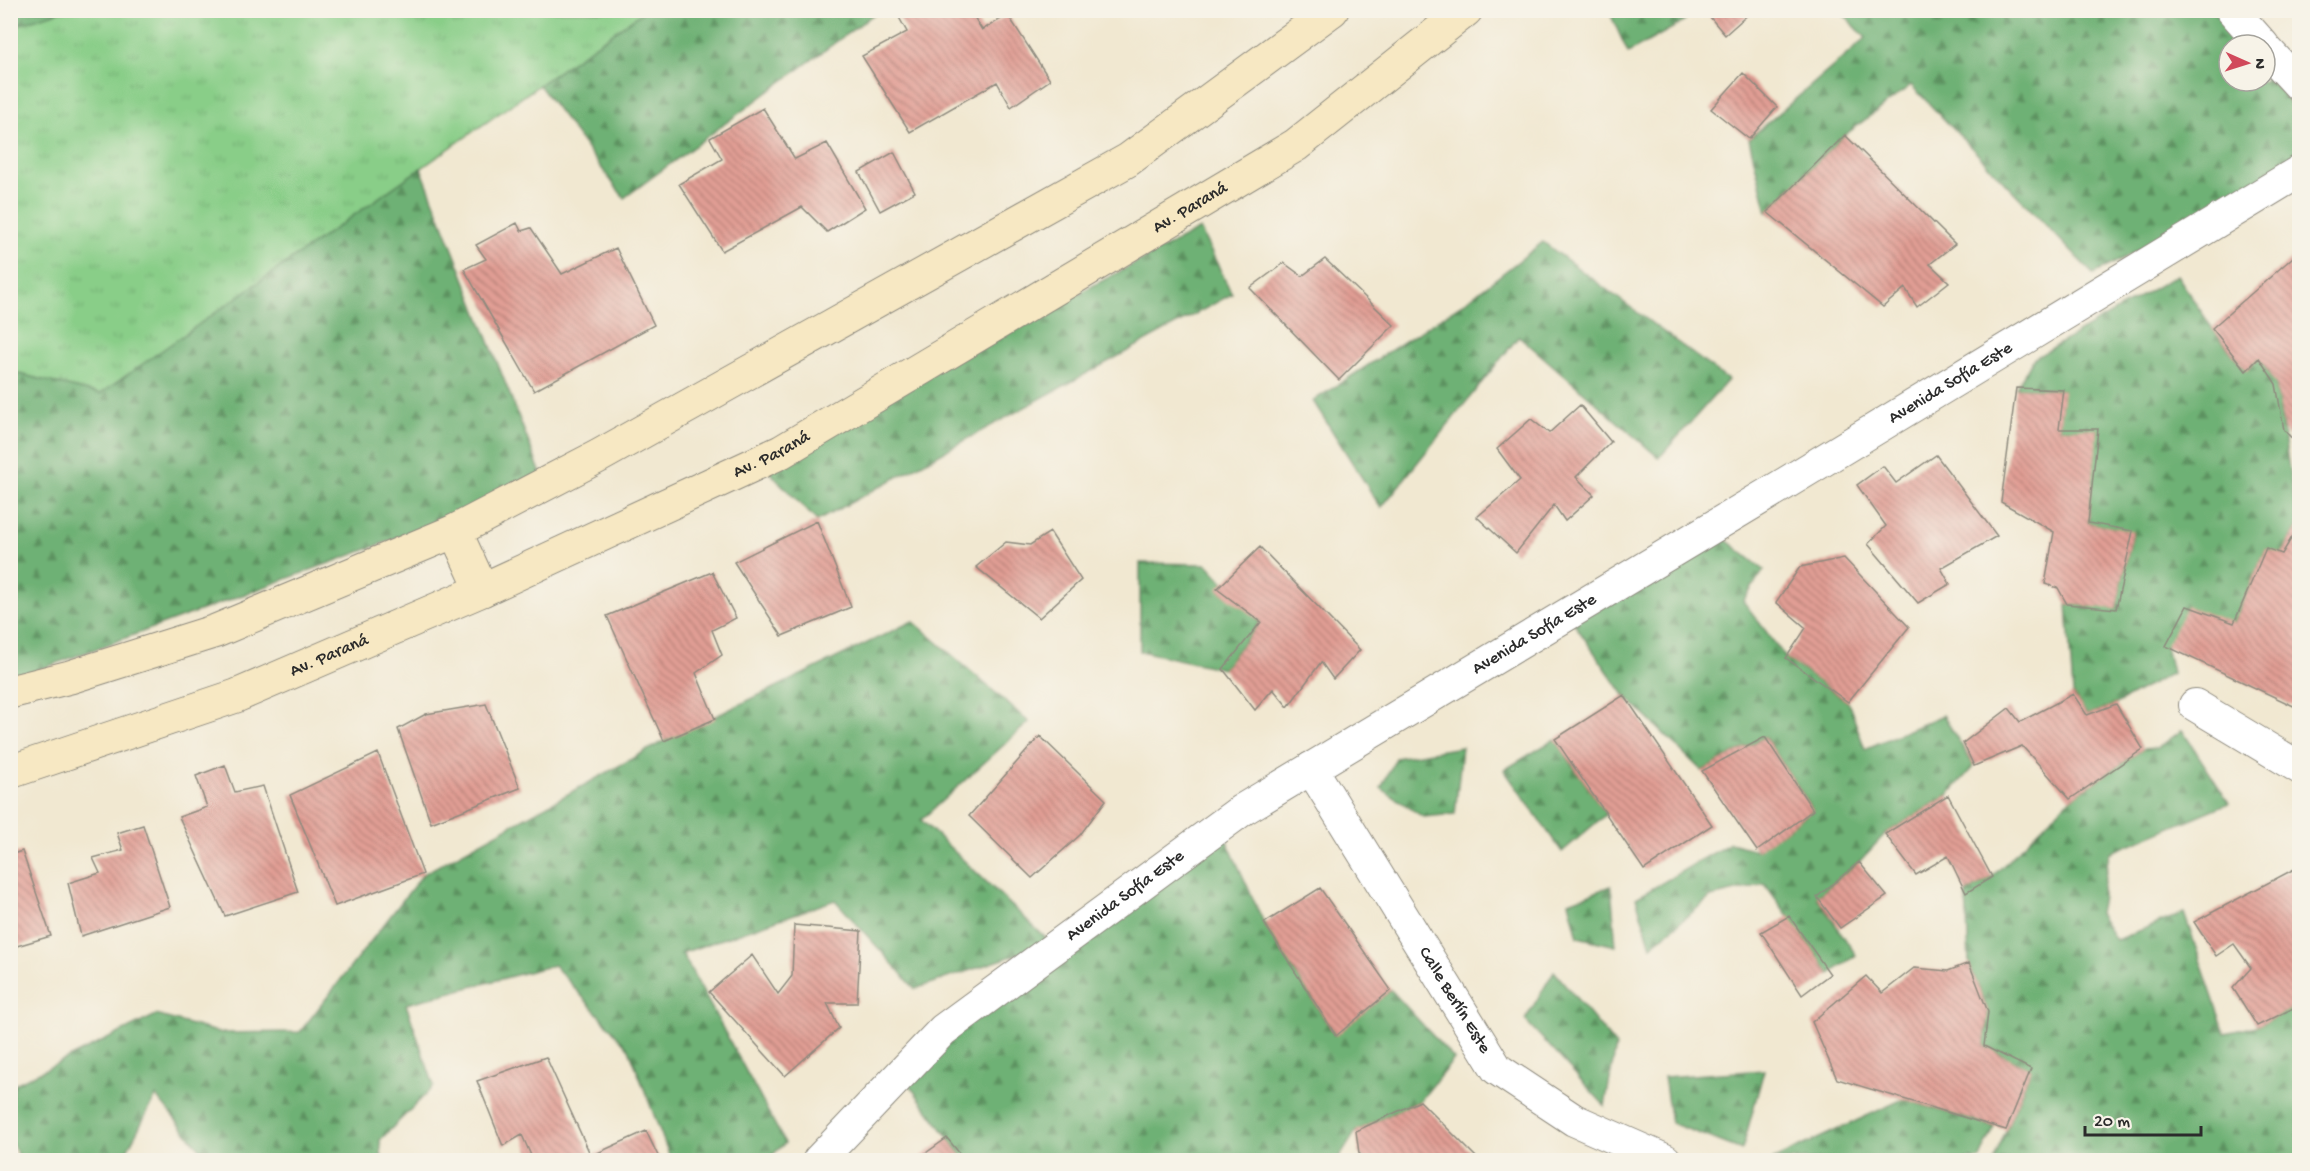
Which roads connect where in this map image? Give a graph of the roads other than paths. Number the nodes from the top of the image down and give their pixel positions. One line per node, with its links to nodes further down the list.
1 (1332, 10): 8 (street)
2 (1466, 10): 9 (street, Av. Paraná)
3 (2232, 10): 4 (street)
4 (2252, 33)
5 (2277, 60): 6 (street)
6 (2300, 86)
7 (2300, 171): 12 (street, Avenida Sofía Este)
8 (455, 531): 9 (street); 10 (street)
9 (482, 590): 14 (street, Av. Paraná)
10 (10, 692)
11 (2195, 705): 13 (street)
12 (1311, 768): 15 (street, Avenida Sofía Este); 16 (street, Calle Berlín Este)
13 (2300, 768)
14 (10, 772)
15 (819, 1161)
16 (1665, 1161)

